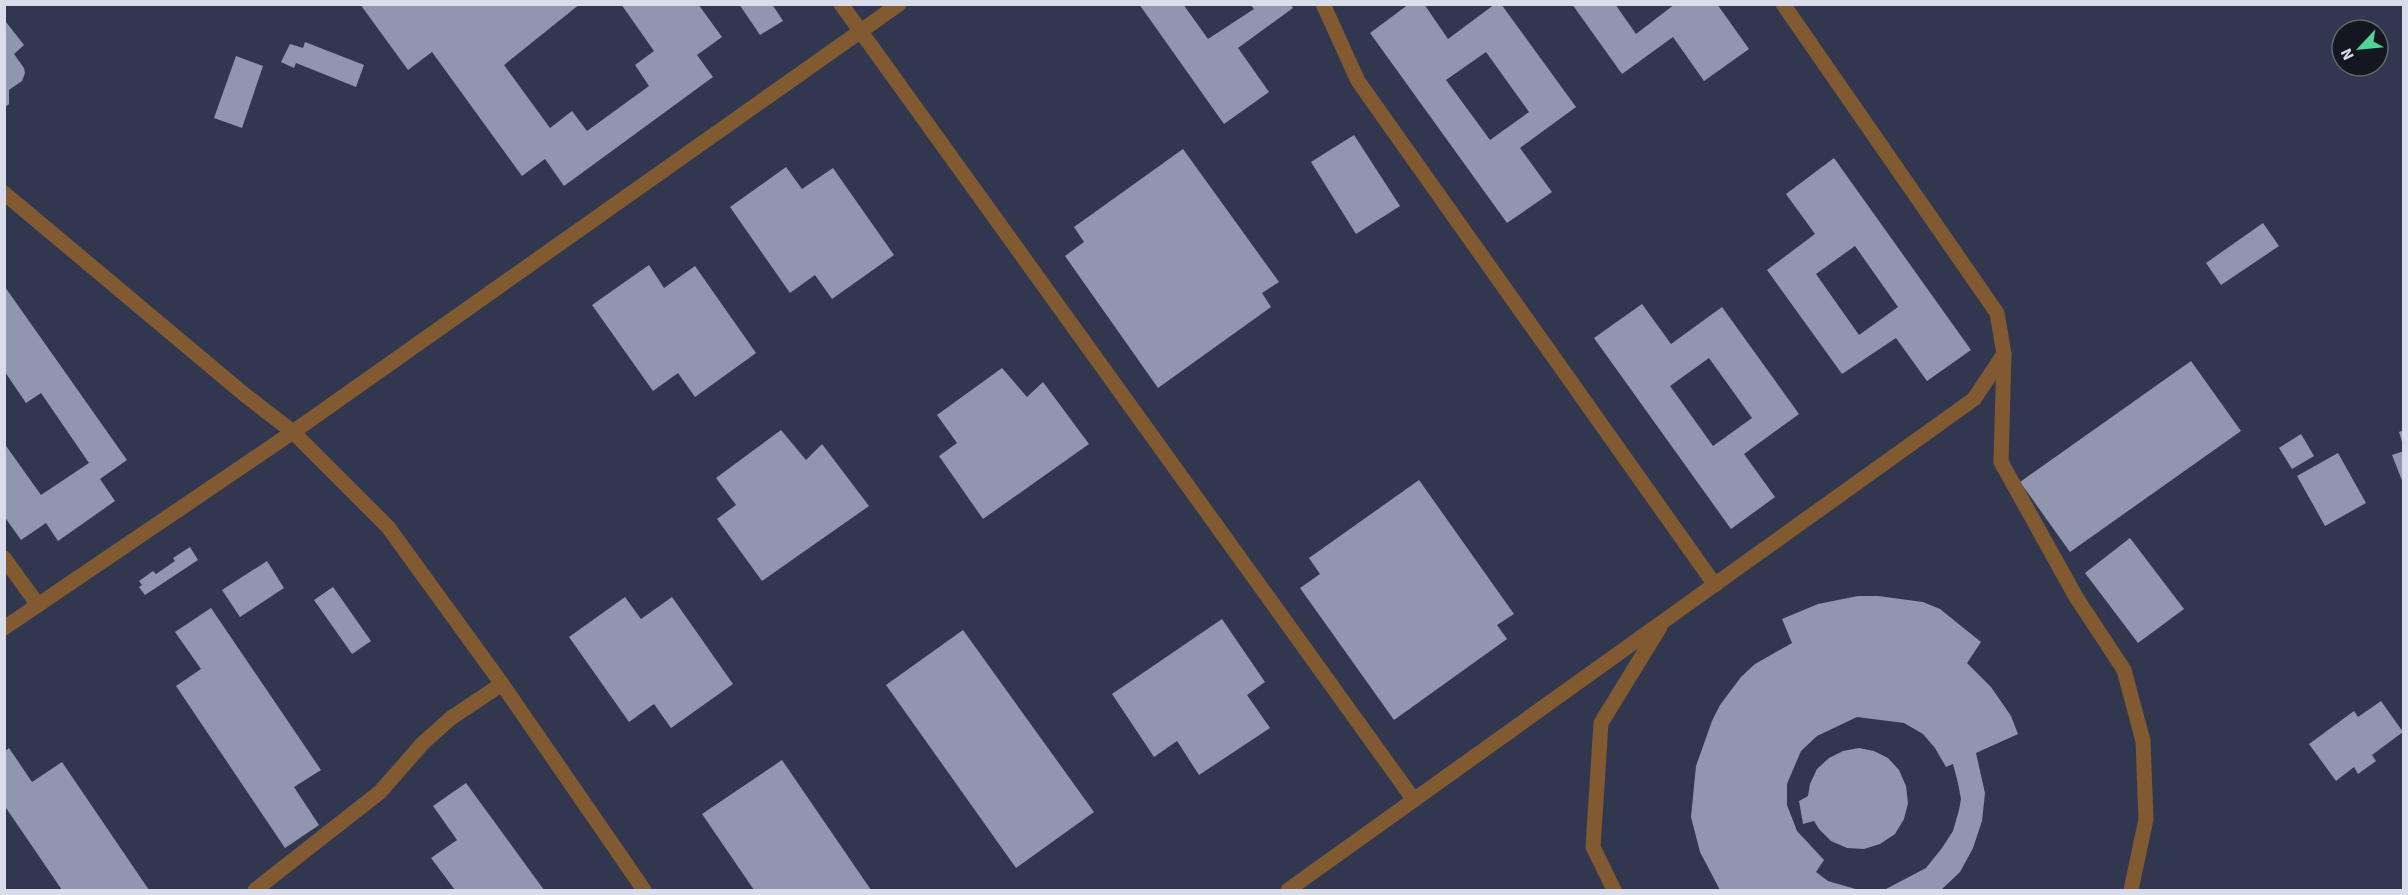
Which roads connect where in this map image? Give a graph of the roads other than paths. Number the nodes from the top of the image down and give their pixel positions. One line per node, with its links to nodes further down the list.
1 (841, 4): 5 (street)
2 (899, 4): 5 (street)
3 (1323, 4): 10 (street)
4 (1783, 4): 7 (street)
5 (861, 32): 8 (street); 15 (street)
6 (4, 193): 8 (street)
7 (2004, 354): 10 (street); 20 (street)
8 (292, 432): 11 (street); 14 (street)
9 (4, 558): 11 (street)
10 (1715, 585): 12 (street)
11 (38, 605): 13 (street)
12 (1664, 621): 15 (street); 19 (street)
13 (4, 628)
14 (502, 684): 16 (street); 17 (street)
15 (1414, 800): 18 (street)
16 (255, 891)
17 (644, 891)
18 (1288, 891)
19 (1614, 891)
20 (2131, 891)

